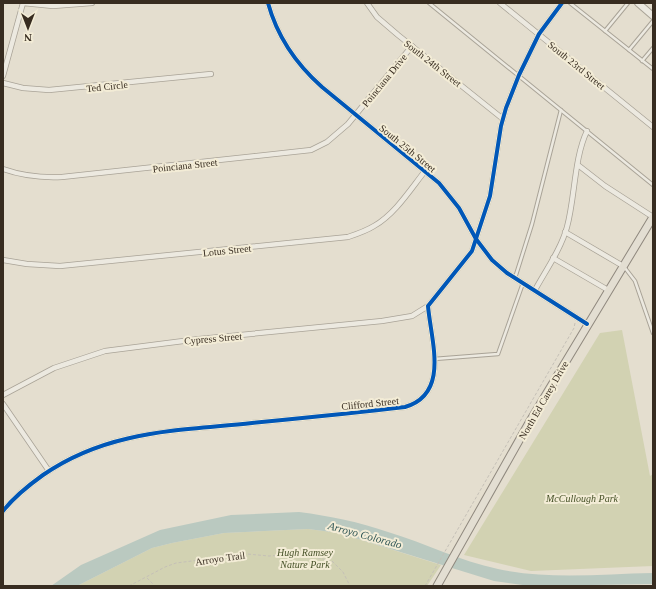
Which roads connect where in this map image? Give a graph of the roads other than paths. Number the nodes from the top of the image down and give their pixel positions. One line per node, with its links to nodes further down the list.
1 (24, 3): 2 (street); 22 (street)
2 (92, 3)
3 (268, 3): 25 (street, South 25th Street)
4 (367, 3): 15 (street, South 24th Street)
5 (429, 3): 21 (lane)
6 (500, 3): 14 (street, South 23rd Street)
7 (562, 3): 14 (street)
8 (570, 3): 13 (lane)
9 (628, 3): 13 (lane)
10 (638, 3): 11 (street)
11 (653, 16)
12 (653, 21): 17 (lane)
13 (605, 31): 17 (lane)
14 (539, 34): 21 (street); 27 (street, South 23rd Street)
15 (412, 46): 25 (street, Poinciana Drive); 26 (street, South 24th Street)
16 (653, 48): 18 (lane)
17 (629, 50): 18 (lane)
18 (642, 61): 19 (lane)
19 (653, 69)
20 (211, 74): 23 (street, Ted Circle)
21 (519, 75): 24 (lane); 26 (street)
22 (3, 76)
23 (3, 83)
24 (561, 110): 28 (lane); 39 (lane)
25 (356, 115): 30 (street, Poinciana Street); 31 (street, South 25th Street)
26 (503, 119): 35 (street)
27 (653, 127)
28 (587, 131): 29 (street); 32 (lane)
29 (578, 165): 33 (street); 34 (street)
30 (3, 169)
31 (425, 172): 35 (street, South 25th Street); 37 (street, Lotus Street)
32 (653, 185)
33 (653, 217): 38 (main road, North Ed Carey Drive)
34 (566, 232): 36 (street); 38 (street)
35 (476, 239): 39 (street, South 25th Street); 43 (street)
36 (553, 258): 41 (street); 42 (street)
37 (3, 260)
38 (623, 266): 42 (main road, North Ed Carey Drive); 45 (lane)
39 (515, 278): 40 (street, South 25th Street)
40 (523, 283): 41 (street, South 25th Street); 46 (lane)
41 (535, 290): 44 (street, South 25th Street)
42 (608, 290): 44 (main road, North Ed Carey Drive)
43 (428, 306): 46 (street, Clifford Street); 47 (street, Cypress Street)
44 (587, 324): 51 (main road, North Ed Carey Drive)
45 (653, 332)
46 (434, 359): 49 (street, Clifford Street)
47 (3, 395)
48 (3, 404): 49 (street)
49 (49, 471): 50 (street, Clifford Street)
50 (3, 511)
51 (437, 586)

